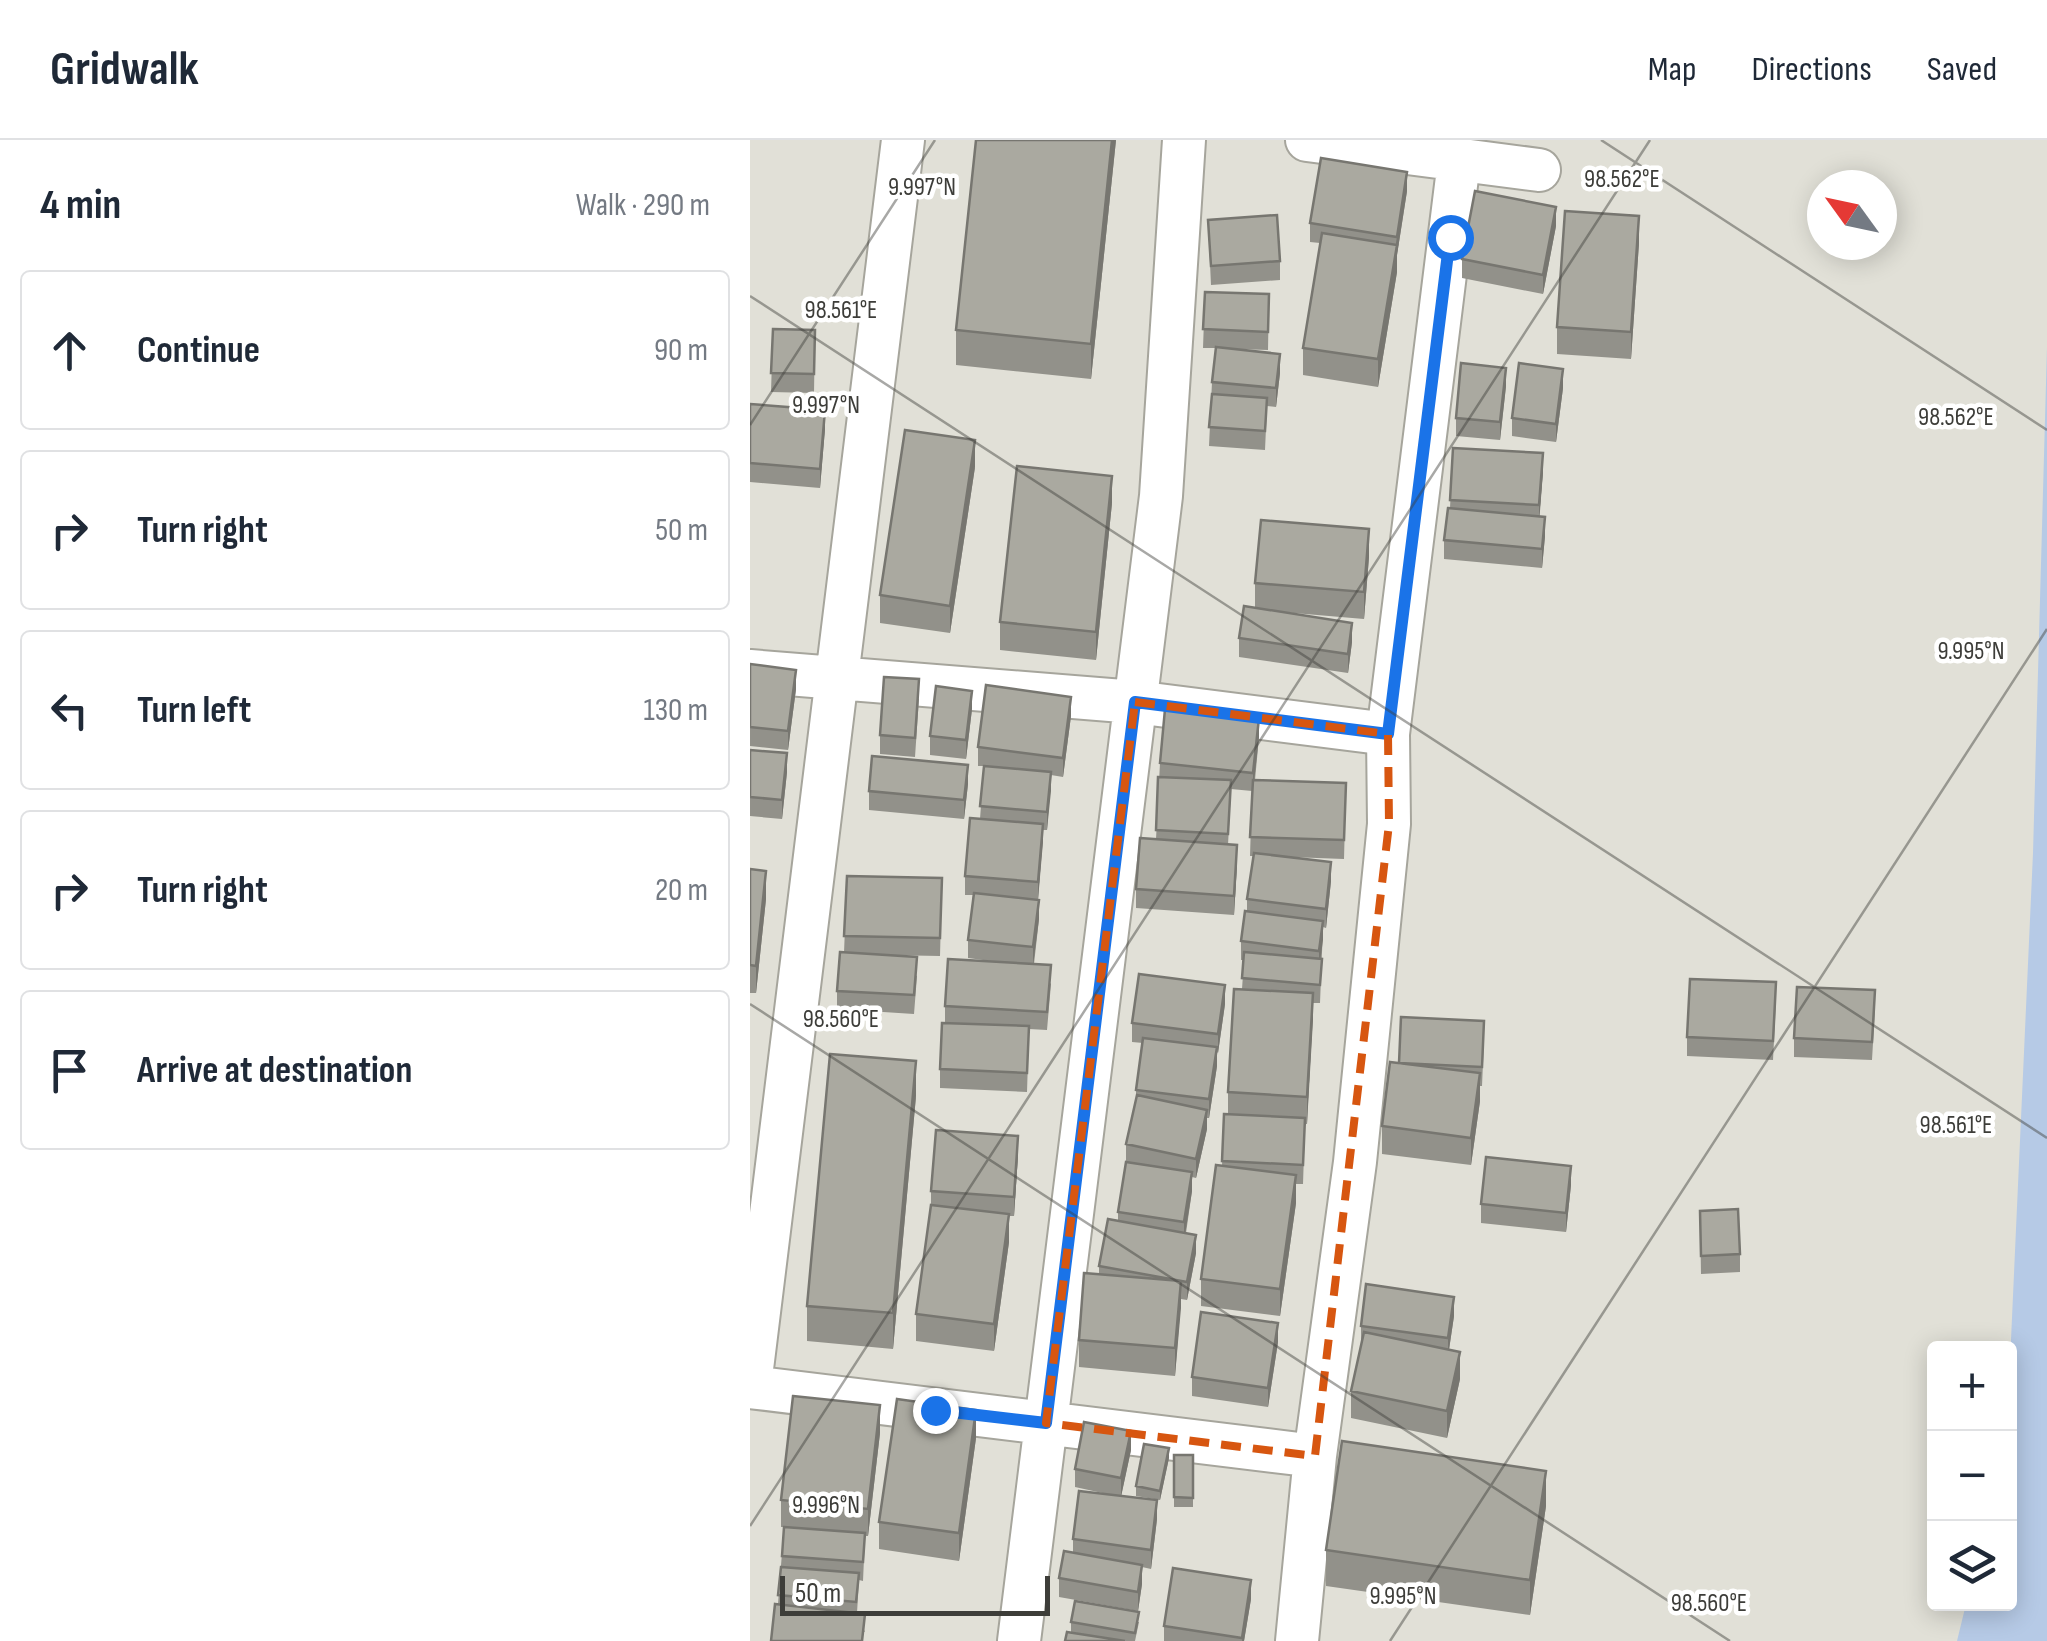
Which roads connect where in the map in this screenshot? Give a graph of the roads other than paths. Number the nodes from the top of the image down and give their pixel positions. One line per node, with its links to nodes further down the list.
1 (903, 140): 7 (street)
2 (1184, 140): 8 (street)
3 (1308, 140): 4 (street)
4 (1459, 161): 5 (street); 9 (street)
5 (1539, 170)
6 (750, 671): 7 (street)
7 (836, 678): 8 (street); 10 (street)
8 (1135, 702): 9 (street); 11 (street)
9 (1388, 734): 12 (street)
10 (750, 1386): 11 (street)
11 (1046, 1423): 12 (street); 13 (street)
12 (1315, 1456): 14 (street)
13 (1019, 1641)
14 (1297, 1641)

